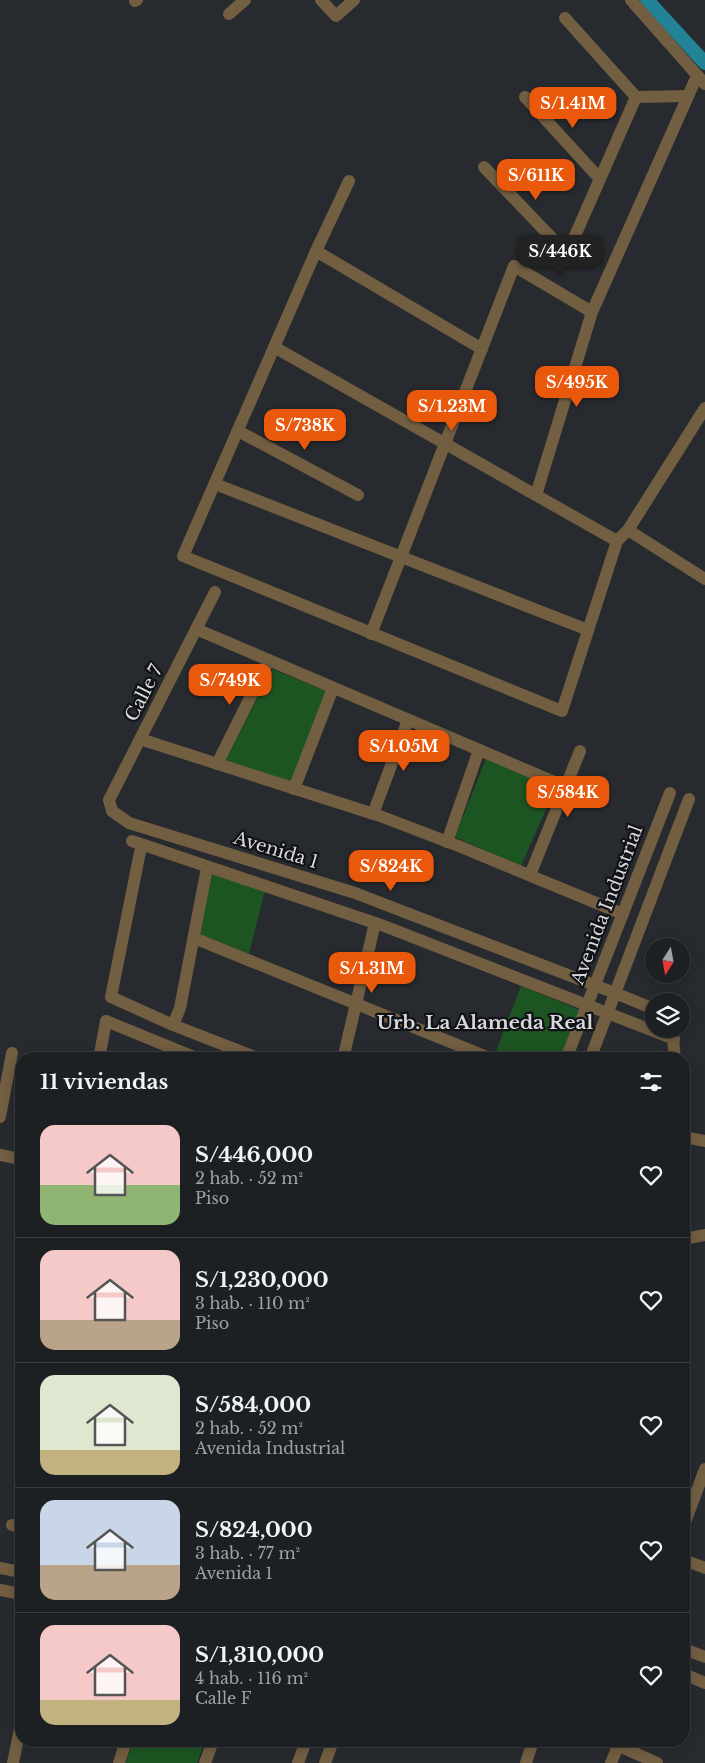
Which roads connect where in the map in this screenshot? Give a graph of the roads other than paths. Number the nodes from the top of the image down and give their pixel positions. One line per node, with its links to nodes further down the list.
1 (245, 0): 5 (street)
2 (321, 0): 3 (street)
3 (354, 0)
4 (632, 0): 7 (street)
5 (229, 14)
6 (565, 18): 10 (street)
7 (701, 80): 8 (street)
8 (688, 96): 10 (street); 15 (street)
9 (525, 97): 12 (street)
10 (636, 97): 12 (street)
11 (484, 167): 12 (street)
12 (600, 179)
13 (349, 182): 14 (street)
14 (316, 251): 16 (street); 17 (street)
15 (592, 312): 17 (street); 23 (street)
16 (274, 347): 19 (street); 20 (street)
17 (482, 349): 20 (street)
18 (705, 408): 24 (street)
19 (238, 430): 21 (street); 22 (street)
20 (445, 444): 23 (street); 26 (street)
21 (215, 484): 26 (street); 31 (street)
22 (358, 495)
23 (536, 495): 25 (street)
24 (628, 530): 25 (street); 27 (street)
25 (617, 541): 30 (street)
26 (401, 557): 30 (street); 31 (street)
27 (705, 579)
28 (215, 592): 29 (street, Calle 7)
29 (196, 629): 32 (street); 35 (street, Calle 7)
30 (588, 630): 31 (street)
31 (371, 634)
32 (269, 660): 33 (street); 38 (street)
33 (333, 688): 34 (street); 40 (street)
34 (408, 720): 36 (street); 44 (street)
35 (140, 739): 38 (street); 43 (street, Calle 7)
36 (479, 750): 39 (street); 46 (street)
37 (580, 751): 39 (street)
38 (216, 764): 40 (street)
39 (566, 787): 49 (street)
40 (294, 788): 44 (street)
41 (670, 793): 50 (street, Avenida Industrial)
42 (689, 799): 54 (street)
43 (112, 811): 53 (street, Avenida 1)
44 (373, 814): 46 (street)
45 (132, 841): 51 (street, Avenida 1)
46 (447, 842): 49 (street)
47 (140, 852): 59 (street)
48 (206, 873): 52 (street)
49 (530, 875): 50 (street)
50 (623, 914): 53 (street, Avenida Industrial)
51 (375, 923): 55 (street); 56 (street, Avenida 1)
52 (194, 938): 55 (street); 59 (street)
53 (595, 985): 54 (street, Avenida 1); 56 (street, Avenida Industrial)
54 (615, 992): 57 (street, Avenida 1); 58 (street)
55 (355, 1004): 65 (street); 66 (street)
56 (587, 1005): 58 (street, Avenida 1); 67 (street, Avenida Industrial)
57 (645, 1005)
58 (607, 1013): 60 (street, Avenida 1); 68 (street)
59 (174, 1025): 64 (street)
60 (645, 1025)
61 (673, 1038): 69 (street)
62 (100, 1052): 63 (street)
63 (170, 1052)
64 (241, 1052)
65 (345, 1052)
66 (475, 1052)
67 (569, 1052)
68 (593, 1052)
69 (674, 1052)
70 (12, 1053): 71 (street)
71 (0, 1117)
72 (690, 1138): 73 (street)
73 (705, 1141)
74 (0, 1155): 75 (street)
75 (15, 1158)
76 (690, 1232): 77 (street)
77 (704, 1235): 78 (street)
78 (690, 1238)
79 (705, 1469): 80 (street)
80 (702, 1486): 81 (street)
81 (690, 1512)
82 (690, 1562): 84 (street)
83 (0, 1568): 85 (street)
84 (705, 1568)
85 (15, 1571)
86 (0, 1590): 87 (street)
87 (15, 1593)
88 (690, 1650): 89 (street)
89 (705, 1656)
90 (690, 1677): 91 (street)
91 (705, 1683)
92 (16, 1747): 100 (street)
93 (124, 1747): 101 (street)
94 (211, 1747): 102 (street)
95 (301, 1747): 103 (street)
96 (331, 1747): 104 (street)
97 (531, 1747): 105 (street)
98 (613, 1747): 106 (street)
99 (620, 1747): 107 (street)
100 (12, 1763)
101 (119, 1763)
102 (205, 1763)
103 (298, 1763)
104 (325, 1763)
105 (526, 1763)
106 (611, 1763)
107 (657, 1763)

